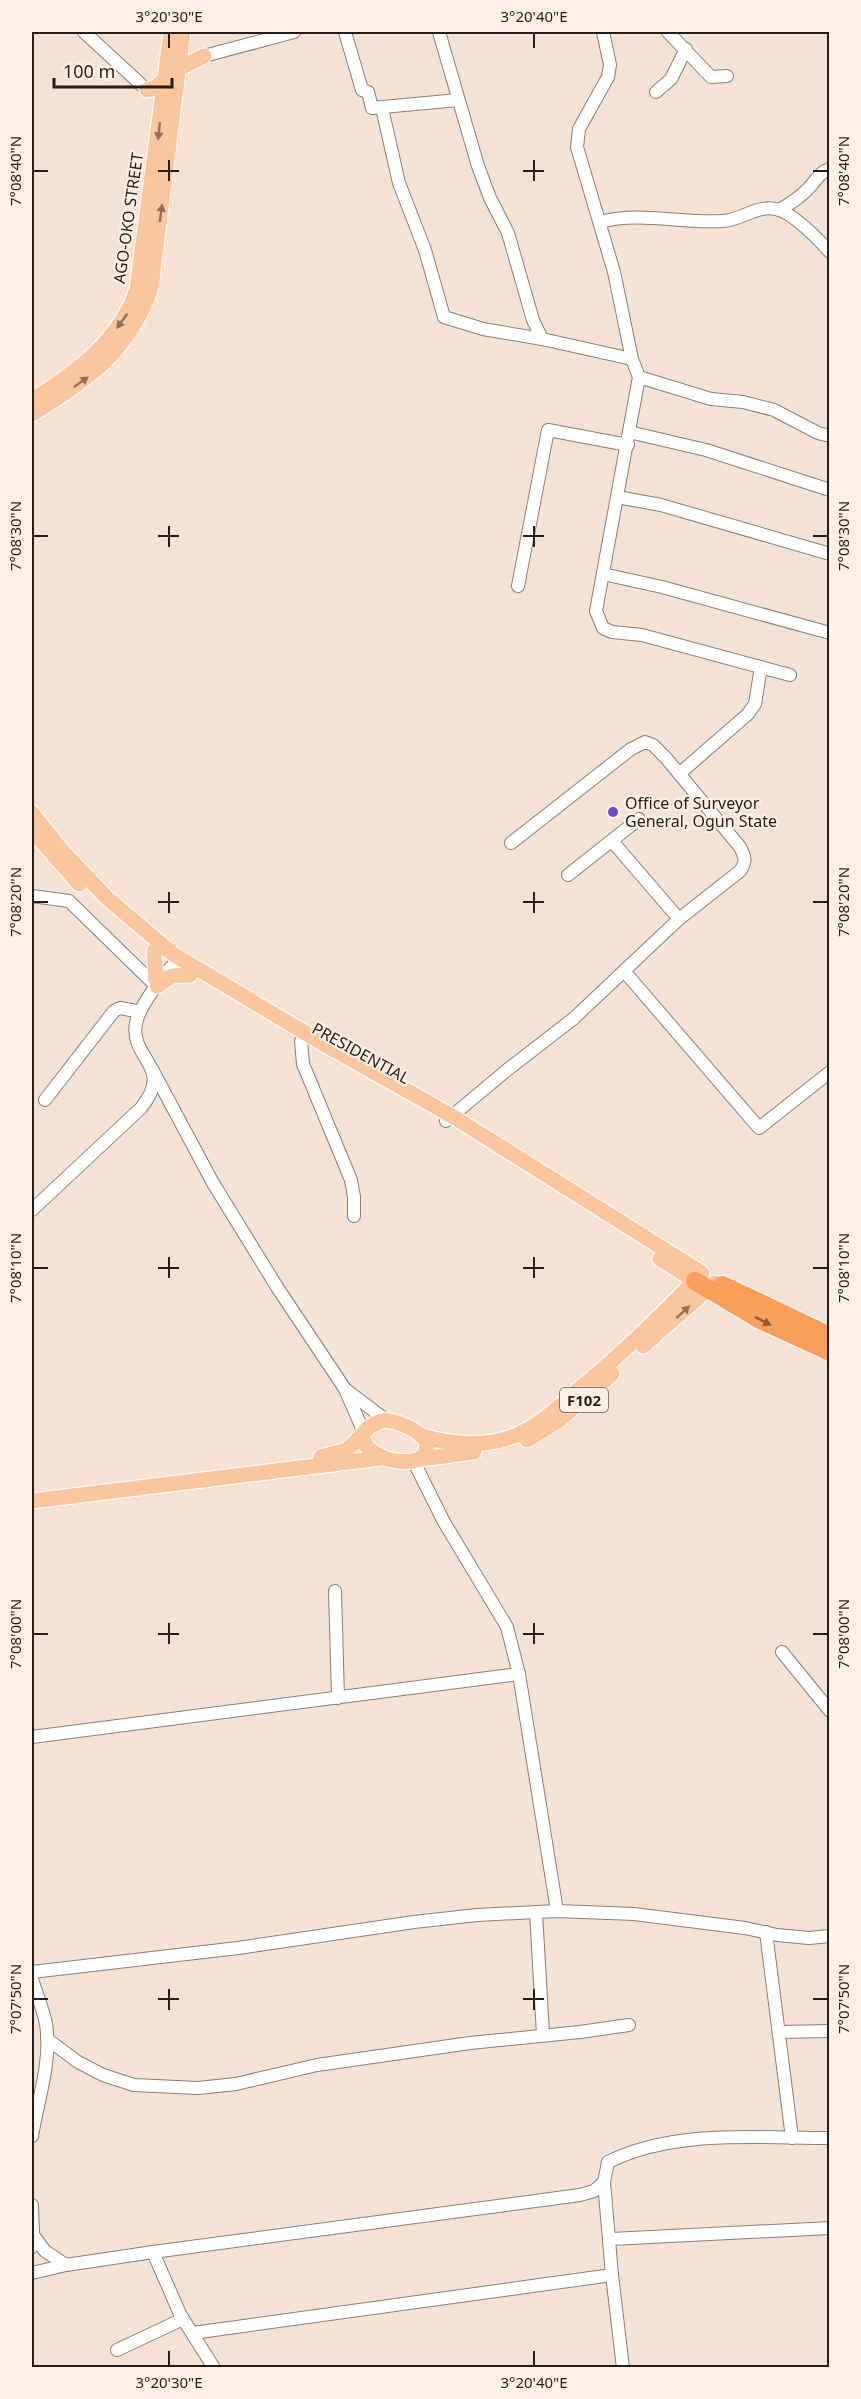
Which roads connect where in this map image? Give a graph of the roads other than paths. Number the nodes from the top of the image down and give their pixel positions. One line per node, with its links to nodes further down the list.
1 (84, 32): 14 (street)
2 (171, 32): 13 (main road, AGO-OKO STREET)
3 (294, 32): 10 (street)
4 (345, 32): 18 (street)
5 (439, 32): 16 (street)
6 (603, 32): 21 (street)
7 (668, 32): 9 (street)
8 (182, 37): 10 (main road); 11 (main road)
9 (686, 49): 12 (street); 15 (street)
10 (204, 56): 11 (main road)
11 (178, 69): 27 (main road, one-way to 11)
12 (727, 76)
13 (164, 81): 14 (main road); 17 (main road, AGO-OKO STREET)
14 (147, 90): 17 (main road)
15 (656, 92)
16 (458, 100): 18 (street); 23 (street)
17 (162, 102): 26 (main road, AGO-OKO STREET, one-way to 26)
18 (382, 108): 23 (street)
19 (830, 169): 20 (street)
20 (779, 210): 21 (street); 22 (street)
21 (600, 222): 24 (street)
22 (830, 252)
23 (542, 339): 24 (street)
24 (632, 359): 25 (street)
25 (639, 377): 28 (street); 29 (street)
26 (32, 400)
27 (32, 414)
28 (629, 432): 30 (street); 31 (street)
29 (830, 436)
30 (628, 445): 32 (street); 35 (street)
31 (830, 490)
32 (617, 497): 33 (street); 34 (street)
33 (830, 554)
34 (603, 574): 36 (street); 37 (street)
35 (518, 586)
36 (830, 633)
37 (761, 667): 38 (street); 39 (street)
38 (790, 675)
39 (679, 774): 44 (street); 49 (street)
40 (32, 813): 51 (main road)
41 (639, 819): 43 (street)
42 (32, 830): 50 (main road, PRESIDENTIAL)
43 (612, 841): 45 (street); 49 (street)
44 (511, 843)
45 (568, 874)
46 (32, 885): 48 (street)
47 (32, 896): 48 (street)
48 (52, 900): 54 (street)
49 (679, 919): 52 (street)
50 (154, 951): 51 (main road, PRESIDENTIAL); 54 (main road)
51 (173, 959): 53 (main road, PRESIDENTIAL); 54 (street); 60 (main road)
52 (624, 971): 58 (street); 60 (street)
53 (190, 975): 54 (main road); 56 (main road, PRESIDENTIAL)
54 (155, 983): 55 (street); 57 (street)
55 (136, 1011): 59 (street); 61 (street)
56 (301, 1041): 60 (main road, PRESIDENTIAL); 63 (street)
57 (152, 1069): 62 (street); 67 (street)
58 (830, 1072)
59 (45, 1100)
60 (449, 1119): 64 (main road)
61 (32, 1202)
62 (32, 1210)
63 (354, 1216)
64 (705, 1281): 65 (highway); 66 (highway, one-way to 66); 70 (main road, F102); 72 (main road, F102, one-way to 64)
65 (830, 1335)
66 (830, 1352)
67 (345, 1389): 68 (street); 69 (street)
68 (386, 1420): 69 (main road); 70 (main road, F102)
69 (364, 1433): 71 (main road); 73 (main road)
70 (422, 1436): 72 (main road)
71 (381, 1458): 72 (main road, F102); 74 (main road, F102)
72 (417, 1460): 77 (street)
73 (32, 1493)
74 (32, 1501)
75 (335, 1591): 78 (street)
76 (782, 1652): 79 (street)
77 (519, 1674): 78 (street); 81 (street)
78 (338, 1698): 80 (street)
79 (830, 1711)
80 (32, 1737)
81 (557, 1911): 82 (street); 83 (street)
82 (536, 1912): 85 (street); 90 (street)
83 (766, 1932): 84 (street); 89 (street)
84 (830, 1936)
85 (32, 1972)
86 (32, 1978): 91 (street)
87 (629, 2025): 90 (street)
88 (830, 2031): 89 (street)
89 (779, 2032): 93 (street)
90 (543, 2034): 91 (street)
91 (47, 2039): 92 (street)
92 (32, 2136)
93 (792, 2138): 94 (street); 95 (street)
94 (830, 2138)
95 (604, 2182): 98 (street); 100 (street)
96 (32, 2205): 99 (street)
97 (830, 2228): 98 (street)
98 (611, 2239): 103 (street)
99 (32, 2241): 101 (street)
100 (153, 2252): 101 (street); 104 (street)
101 (66, 2265): 102 (street)
102 (32, 2273)
103 (612, 2275): 105 (street); 108 (street)
104 (183, 2319): 105 (street); 106 (street)
105 (193, 2333): 107 (street)
106 (117, 2350)
107 (214, 2367)
108 (623, 2367)

